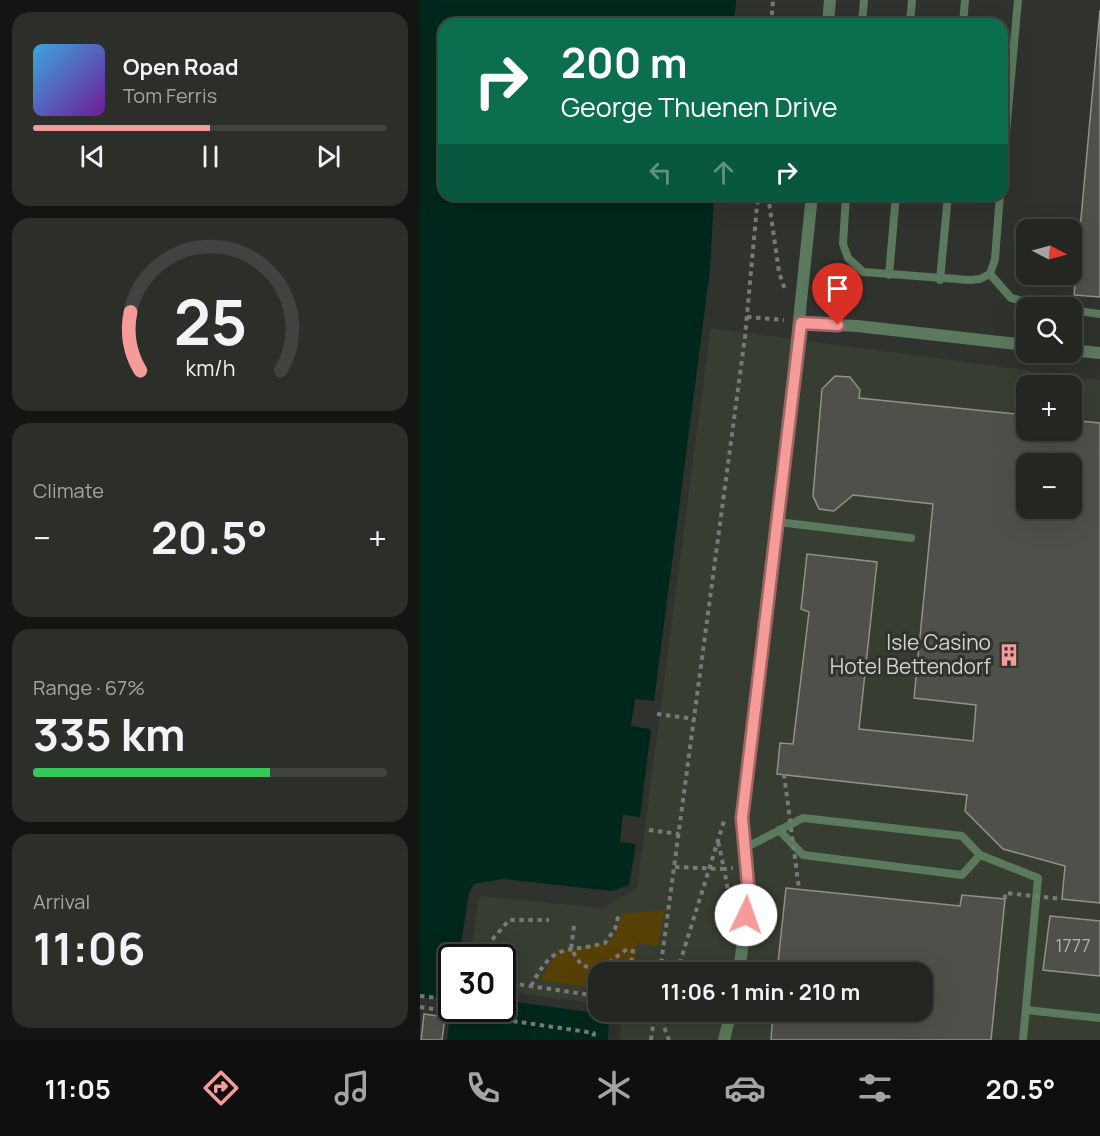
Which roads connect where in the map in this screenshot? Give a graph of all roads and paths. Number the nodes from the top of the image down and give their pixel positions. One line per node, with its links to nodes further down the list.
1 (773, 0): 7 (path)
2 (830, 0): 8 (street)
3 (864, 0): 9 (lane)
4 (912, 0): 10 (lane)
5 (965, 0): 11 (lane)
6 (1018, 0): 12 (lane)
7 (772, 18)
8 (828, 18)
9 (862, 18)
10 (910, 18)
11 (964, 18)
12 (1008, 111)
13 (757, 201): 27 (path)
14 (769, 201): 23 (path)
15 (811, 201): 29 (street)
16 (845, 201): 21 (lane)
17 (895, 201): 21 (lane)
18 (947, 201): 22 (lane)
19 (999, 201): 20 (lane)
20 (990, 274): 22 (lane); 24 (lane)
21 (889, 275): 22 (lane)
22 (940, 280)
23 (787, 295)
24 (1016, 299)
25 (1082, 312): 26 (lane)
26 (1100, 314)
27 (747, 317): 28 (path); 36 (path)
28 (788, 320)
29 (801, 323): 30 (street); 33 (street)
30 (1016, 344)
31 (1082, 351): 32 (street)
32 (1100, 353)
33 (778, 522): 34 (lane); 42 (street)
34 (911, 538)
35 (657, 714): 36 (path)
36 (694, 719): 40 (path)
37 (784, 774): 45 (path, bridge)
38 (649, 830): 40 (path)
39 (779, 830): 42 (lane); 43 (lane); 43 (lane)
40 (679, 834): 44 (path)
41 (718, 840): 44 (path)
42 (745, 848): 56 (street)
43 (980, 855): 67 (lane)
44 (675, 867): 55 (path)
45 (799, 890)
46 (1005, 899): 47 (path, bridge)
47 (1062, 899)
48 (619, 913): 52 (path)
49 (549, 920): 51 (path)
50 (574, 926): 52 (path)
51 (491, 944)
52 (571, 949): 57 (path); 59 (path)
53 (610, 962): 54 (path)
54 (631, 962)
55 (661, 962)
56 (740, 962)
57 (588, 967)
58 (516, 984): 59 (path)
59 (531, 986): 61 (path)
60 (438, 994): 63 (path)
61 (588, 995)
62 (420, 996): 63 (path)
63 (437, 998): 64 (path)
64 (438, 1002)
65 (420, 1007): 66 (path)
66 (438, 1010)
67 (1026, 1010): 68 (lane); 77 (lane)
68 (1100, 1018)
69 (516, 1021): 73 (path)
70 (654, 1022): 74 (path)
71 (661, 1022): 75 (path)
72 (728, 1022): 76 (street)
73 (593, 1040)
74 (651, 1040)
75 (669, 1040)
76 (724, 1040)
77 (1023, 1040)

